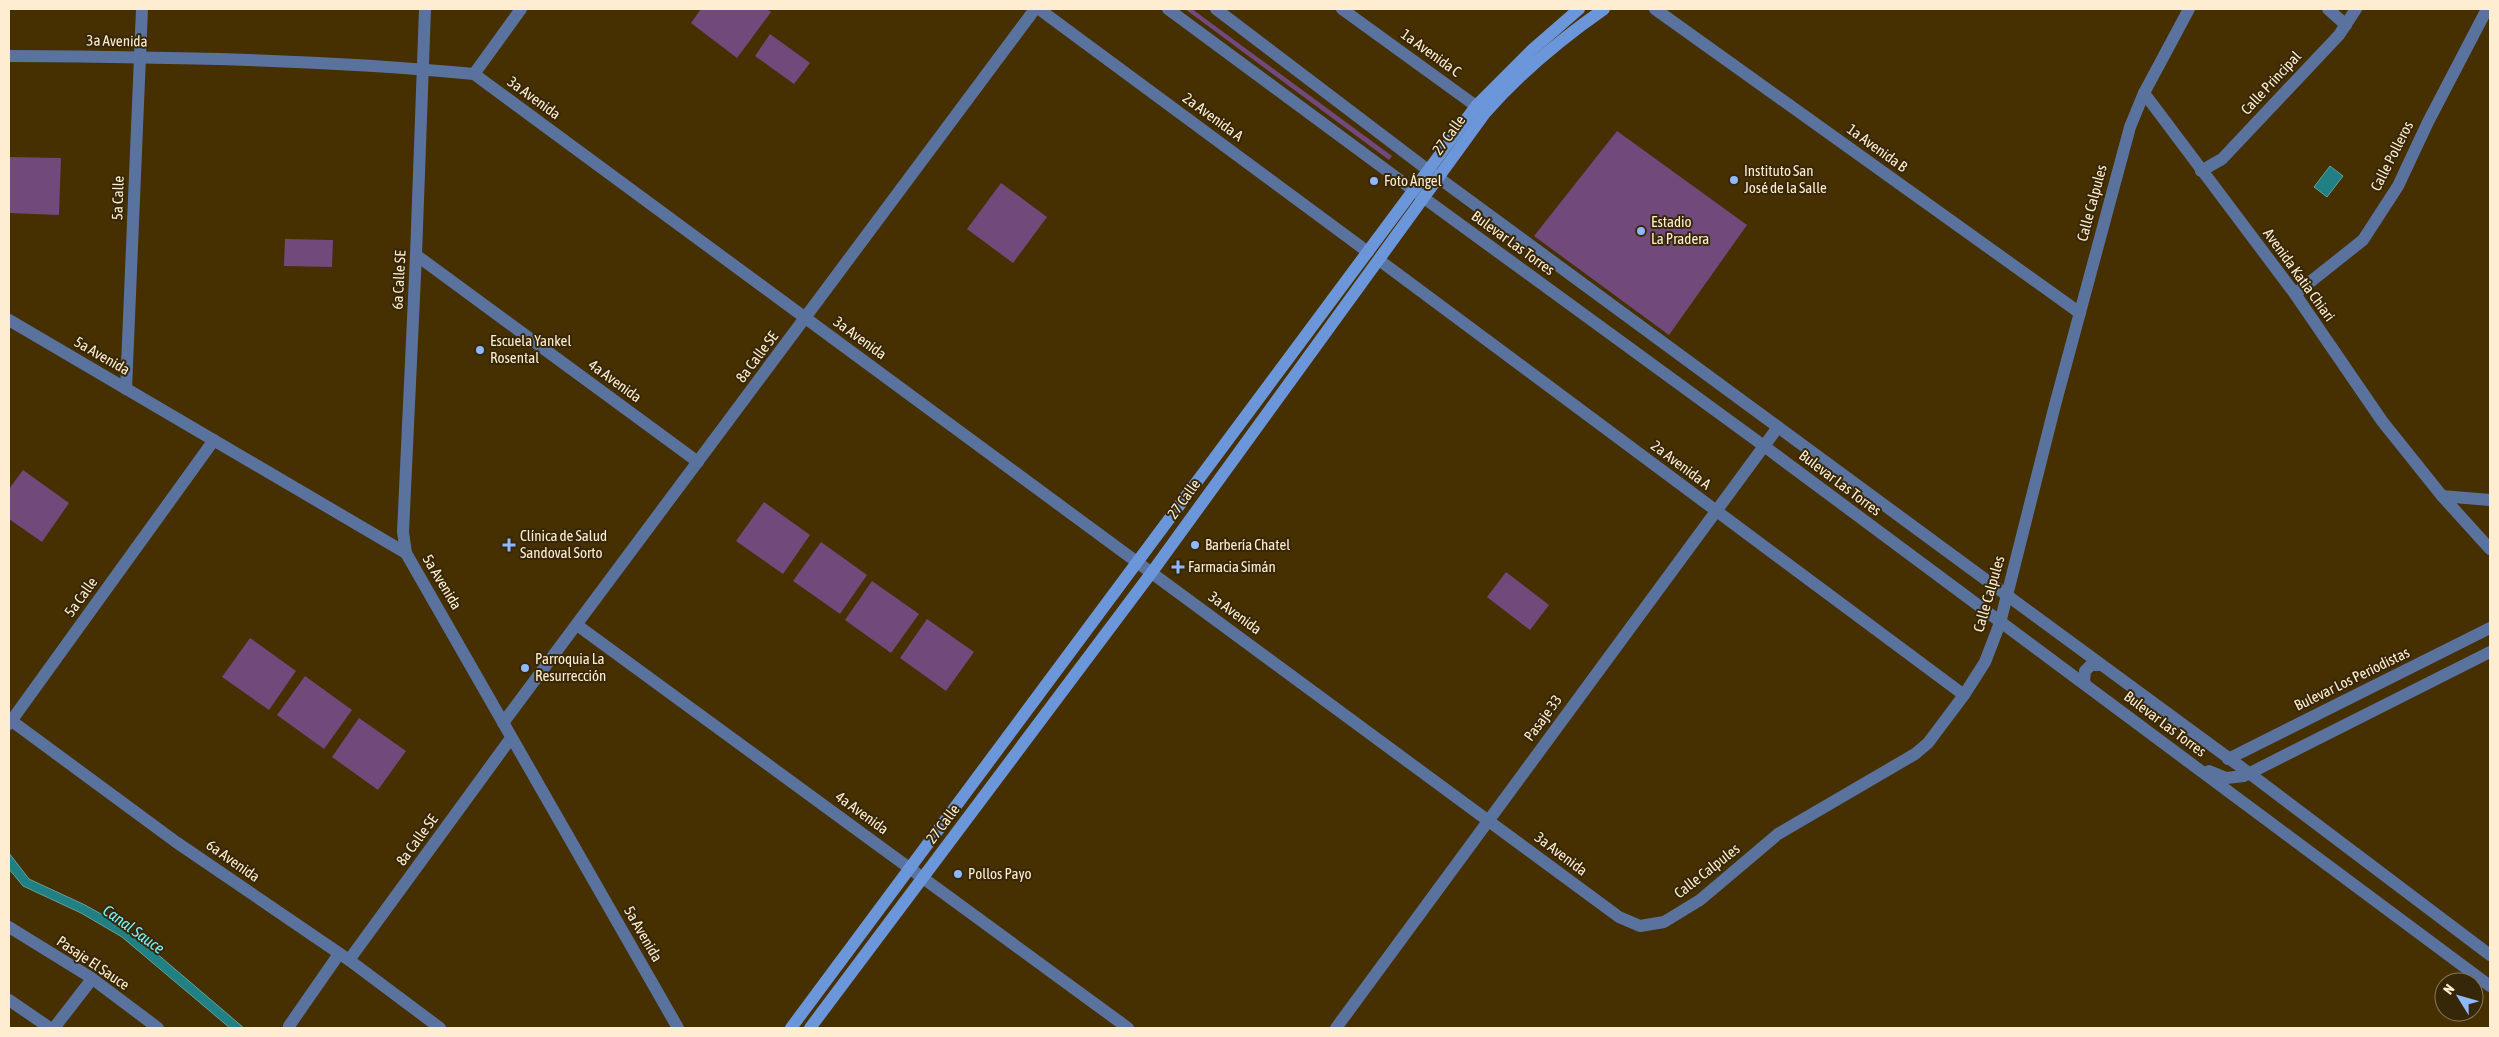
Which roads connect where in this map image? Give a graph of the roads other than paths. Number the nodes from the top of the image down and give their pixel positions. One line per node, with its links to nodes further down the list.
1 (142, 9): 17 (street, 5a Calle)
2 (424, 9): 18 (street, 6a Calle SE)
3 (521, 9): 19 (street)
4 (1037, 9): 26 (street, 2a Avenida A); 31 (street, 8a Calle SE)
5 (1168, 9): 24 (street, Bulevar Las Torres)
6 (1216, 9): 22 (street, Bulevar Las Torres)
7 (1342, 9): 21 (street, 1a Avenida C)
8 (1579, 9): 21 (main road, 27 Calle)
9 (1604, 9): 22 (main road, 27 Calle)
10 (1655, 9): 30 (street, 1a Avenida B)
11 (2189, 9): 20 (street)
12 (2328, 9): 15 (street)
13 (2356, 9): 15 (street, Calle Principal)
14 (2488, 9): 29 (street, Calle Polleros)
15 (2346, 24): 23 (street, Calle Principal)
16 (9, 56): 17 (street, 3a Avenida)
17 (140, 57): 18 (street, 3a Avenida); 33 (street, 5a Calle)
18 (423, 69): 19 (street, 3a Avenida); 27 (street, 6a Calle SE)
19 (474, 74): 31 (street, 3a Avenida)
20 (2144, 93): 23 (street, Avenida Katia Chiari); 30 (street, Calle Calpules)
21 (1476, 106): 22 (main road, 27 Calle)
22 (1428, 169): 24 (main road, 27 Calle); 25 (main road, 27 Calle); 34 (street, Bulevar Las Torres)
23 (2202, 171): 29 (street, Avenida Katia Chiari)
24 (1413, 190): 25 (street, Bulevar Las Torres); 26 (main road, 27 Calle)
25 (1424, 198): 28 (main road, 27 Calle); 36 (street, Bulevar Las Torres)
26 (1368, 252): 43 (main road, 27 Calle)
27 (416, 255): 37 (street, 4a Avenida); 42 (street, 6a Calle SE)
28 (1379, 260): 40 (street, 2a Avenida A); 44 (main road, 27 Calle)
29 (2295, 294): 38 (street, Avenida Katia Chiari)
30 (2080, 313): 45 (street, Calle Calpules)
31 (806, 318): 37 (street, 8a Calle SE); 43 (street, 3a Avenida)
32 (9, 320): 33 (street, 5a Avenida)
33 (126, 389): 35 (street, 5a Avenida)
34 (1778, 428): 36 (street, Pasaje 33); 45 (street, Bulevar Las Torres)
35 (214, 440): 42 (street, 5a Avenida); 53 (street, 5a Calle)
36 (1764, 446): 40 (street, Pasaje 33); 46 (street, Bulevar Las Torres)
37 (698, 462): 47 (street, 8a Calle SE)
38 (2442, 496): 39 (street); 41 (street, Avenida Katia Chiari)
39 (2490, 500)
40 (1715, 511): 52 (street, 2a Avenida A); 59 (street, Pasaje 33)
41 (2490, 548)
42 (406, 552): 54 (street, 5a Avenida)
43 (1138, 562): 44 (street, 3a Avenida); 60 (main road, 27 Calle)
44 (1152, 572): 59 (street, 3a Avenida); 61 (main road, 27 Calle)
45 (2006, 595): 46 (street, Calle Calpules); 50 (street, Bulevar Las Torres)
46 (2000, 623): 51 (street, Bulevar Las Torres); 52 (street, Calle Calpules)
47 (577, 625): 54 (street, 8a Calle SE); 60 (street, 4a Avenida)
48 (2490, 628): 57 (street, Bulevar Los Periodistas)
49 (2490, 652): 58 (street)
50 (2100, 665): 51 (street); 57 (street, Bulevar Las Torres)
51 (2084, 683): 56 (street, Bulevar Las Torres)
52 (1964, 695): 62 (street, Calle Calpules)
53 (10, 721): 65 (street, 6a Avenida)
54 (503, 723): 55 (street, 5a Avenida)
55 (511, 738): 65 (street, 8a Calle SE); 73 (street, 5a Avenida)
56 (2180, 755): 58 (street); 67 (street, Bulevar Las Torres)
57 (2228, 759): 58 (street, Bulevar Las Torres)
58 (2249, 773): 64 (street, Bulevar Las Torres)
59 (1488, 820): 62 (street, 3a Avenida); 77 (street, Pasaje 33)
60 (910, 869): 61 (street, 4a Avenida); 74 (main road, 27 Calle)
61 (923, 878): 75 (main road, 27 Calle); 76 (street, 4a Avenida)
62 (1602, 904)
63 (9, 927): 66 (street, Pasaje El Sauce)
64 (2490, 955)
65 (344, 957): 69 (street, 8a Calle SE); 72 (street, 6a Avenida)
66 (92, 979): 70 (street); 71 (street, Pasaje El Sauce)
67 (2490, 986)
68 (9, 1000): 70 (street)
69 (289, 1026)
70 (52, 1028)
71 (158, 1028)
72 (440, 1028)
73 (678, 1028)
74 (791, 1028)
75 (810, 1028)
76 (1128, 1028)
77 (1336, 1028)

